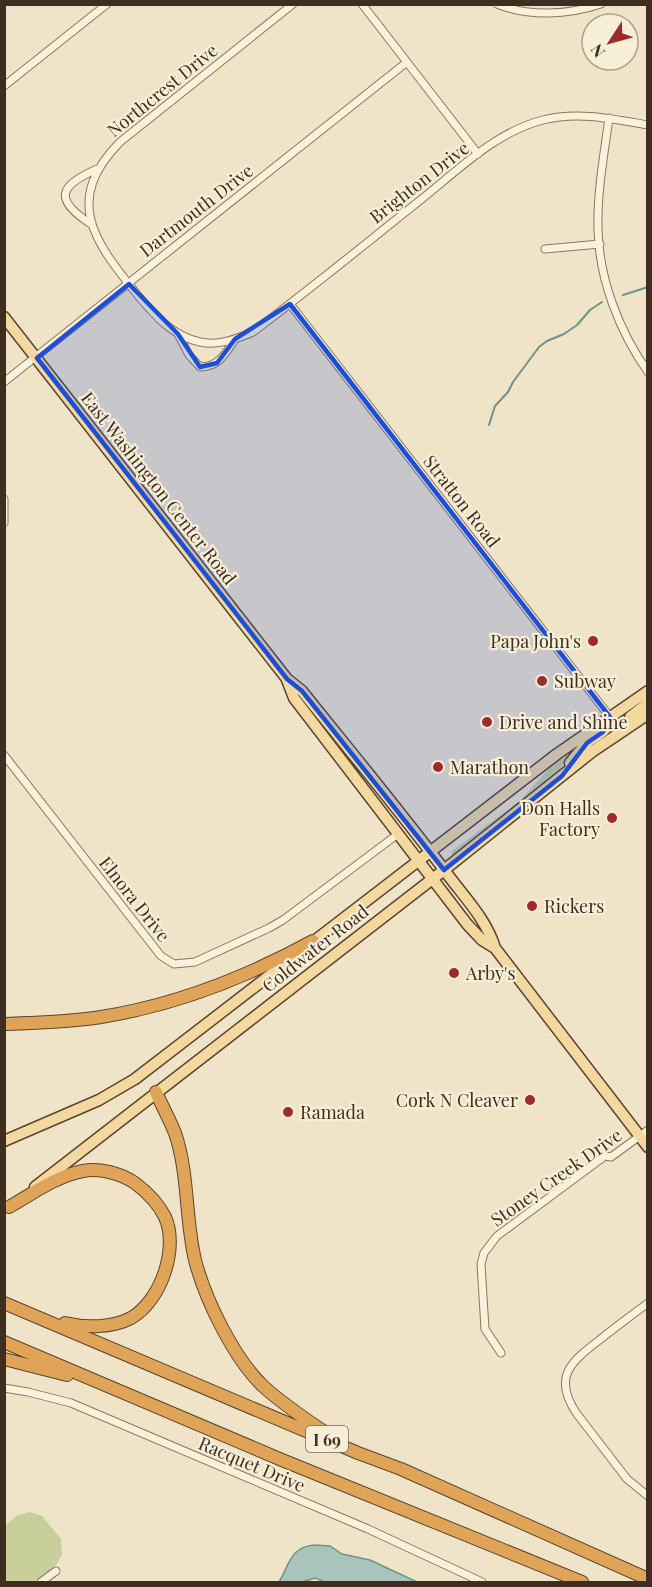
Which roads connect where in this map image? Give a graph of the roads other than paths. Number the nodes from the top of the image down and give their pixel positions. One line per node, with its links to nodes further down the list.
1 (107, 4): 8 (street)
2 (293, 4): 12 (street, Northcrest Drive)
3 (362, 4): 7 (street)
4 (497, 4): 6 (street)
5 (601, 4): 6 (street)
6 (588, 6)
7 (407, 62): 11 (street); 16 (street, Dartmouth Drive)
8 (4, 86)
9 (609, 118): 10 (street, Brighton Drive); 11 (street, Brighton Drive); 14 (street)
10 (648, 124)
11 (478, 154): 17 (street, Brighton Drive)
12 (97, 169): 13 (street, Northcrest Drive); 13 (street)
13 (91, 224): 16 (street, Northcrest Drive)
14 (600, 244): 15 (street); 22 (street)
15 (545, 249)
16 (129, 284): 19 (street, Brighton Drive); 21 (street, Dartmouth Drive)
17 (290, 304): 20 (street, Brighton Drive); 30 (street, Stratton Road)
18 (4, 317): 21 (main road, East Washington Center Road)
19 (178, 334): 20 (street, Brighton Drive); 20 (street, Brighton Drive)
20 (235, 339)
21 (37, 358): 23 (street, Dartmouth Drive); 26 (main road, East Washington Center Road)
22 (648, 372)
23 (4, 382)
24 (4, 499): 25 (street)
25 (5, 522)
26 (287, 679): 34 (main road, East Washington Center Road); 35 (main road, East Washington Center Road)
27 (648, 691): 30 (main road, Coldwater Road)
28 (648, 703): 31 (main road)
29 (648, 714): 31 (main road, Coldwater Road)
30 (610, 717): 33 (main road); 35 (main road, Coldwater Road)
31 (621, 732): 33 (main road, Coldwater Road)
32 (4, 754): 34 (street, Elnora Drive)
33 (562, 776): 37 (main road, Coldwater Road)
34 (398, 834): 36 (main road, East Washington Center Road)
35 (430, 851): 36 (main road, Coldwater Road); 37 (main road, East Washington Center Road)
36 (418, 860): 38 (main road, East Washington Center Road); 39 (main road, Coldwater Road)
37 (444, 870): 38 (main road, Coldwater Road); 40 (main road, East Washington Center Road)
38 (432, 879): 40 (main road, East Washington Center Road); 42 (main road, Coldwater Road)
39 (313, 941): 41 (highway); 44 (main road, Coldwater Road)
40 (495, 948): 43 (main road, East Washington Center Road)
41 (4, 1024)
42 (156, 1092): 46 (main road, Coldwater Road); 55 (highway)
43 (643, 1133): 45 (main road, East Washington Center Road); 51 (street, Stoney Creek Drive)
44 (4, 1141)
45 (648, 1147)
46 (7, 1209): 49 (highway)
47 (4, 1303): 49 (highway, I 69)
48 (648, 1303): 56 (street)
49 (35, 1316): 55 (highway, I 69)
50 (4, 1342): 53 (highway, I 69)
51 (501, 1353)
52 (4, 1359): 53 (highway)
53 (105, 1384): 61 (highway, I 69)
54 (4, 1388): 60 (street, Racquet Drive)
55 (358, 1453): 58 (highway, I 69)
56 (648, 1496)
57 (56, 1571): 59 (street)
58 (648, 1579)
59 (40, 1582)
60 (482, 1582)
61 (582, 1582)

